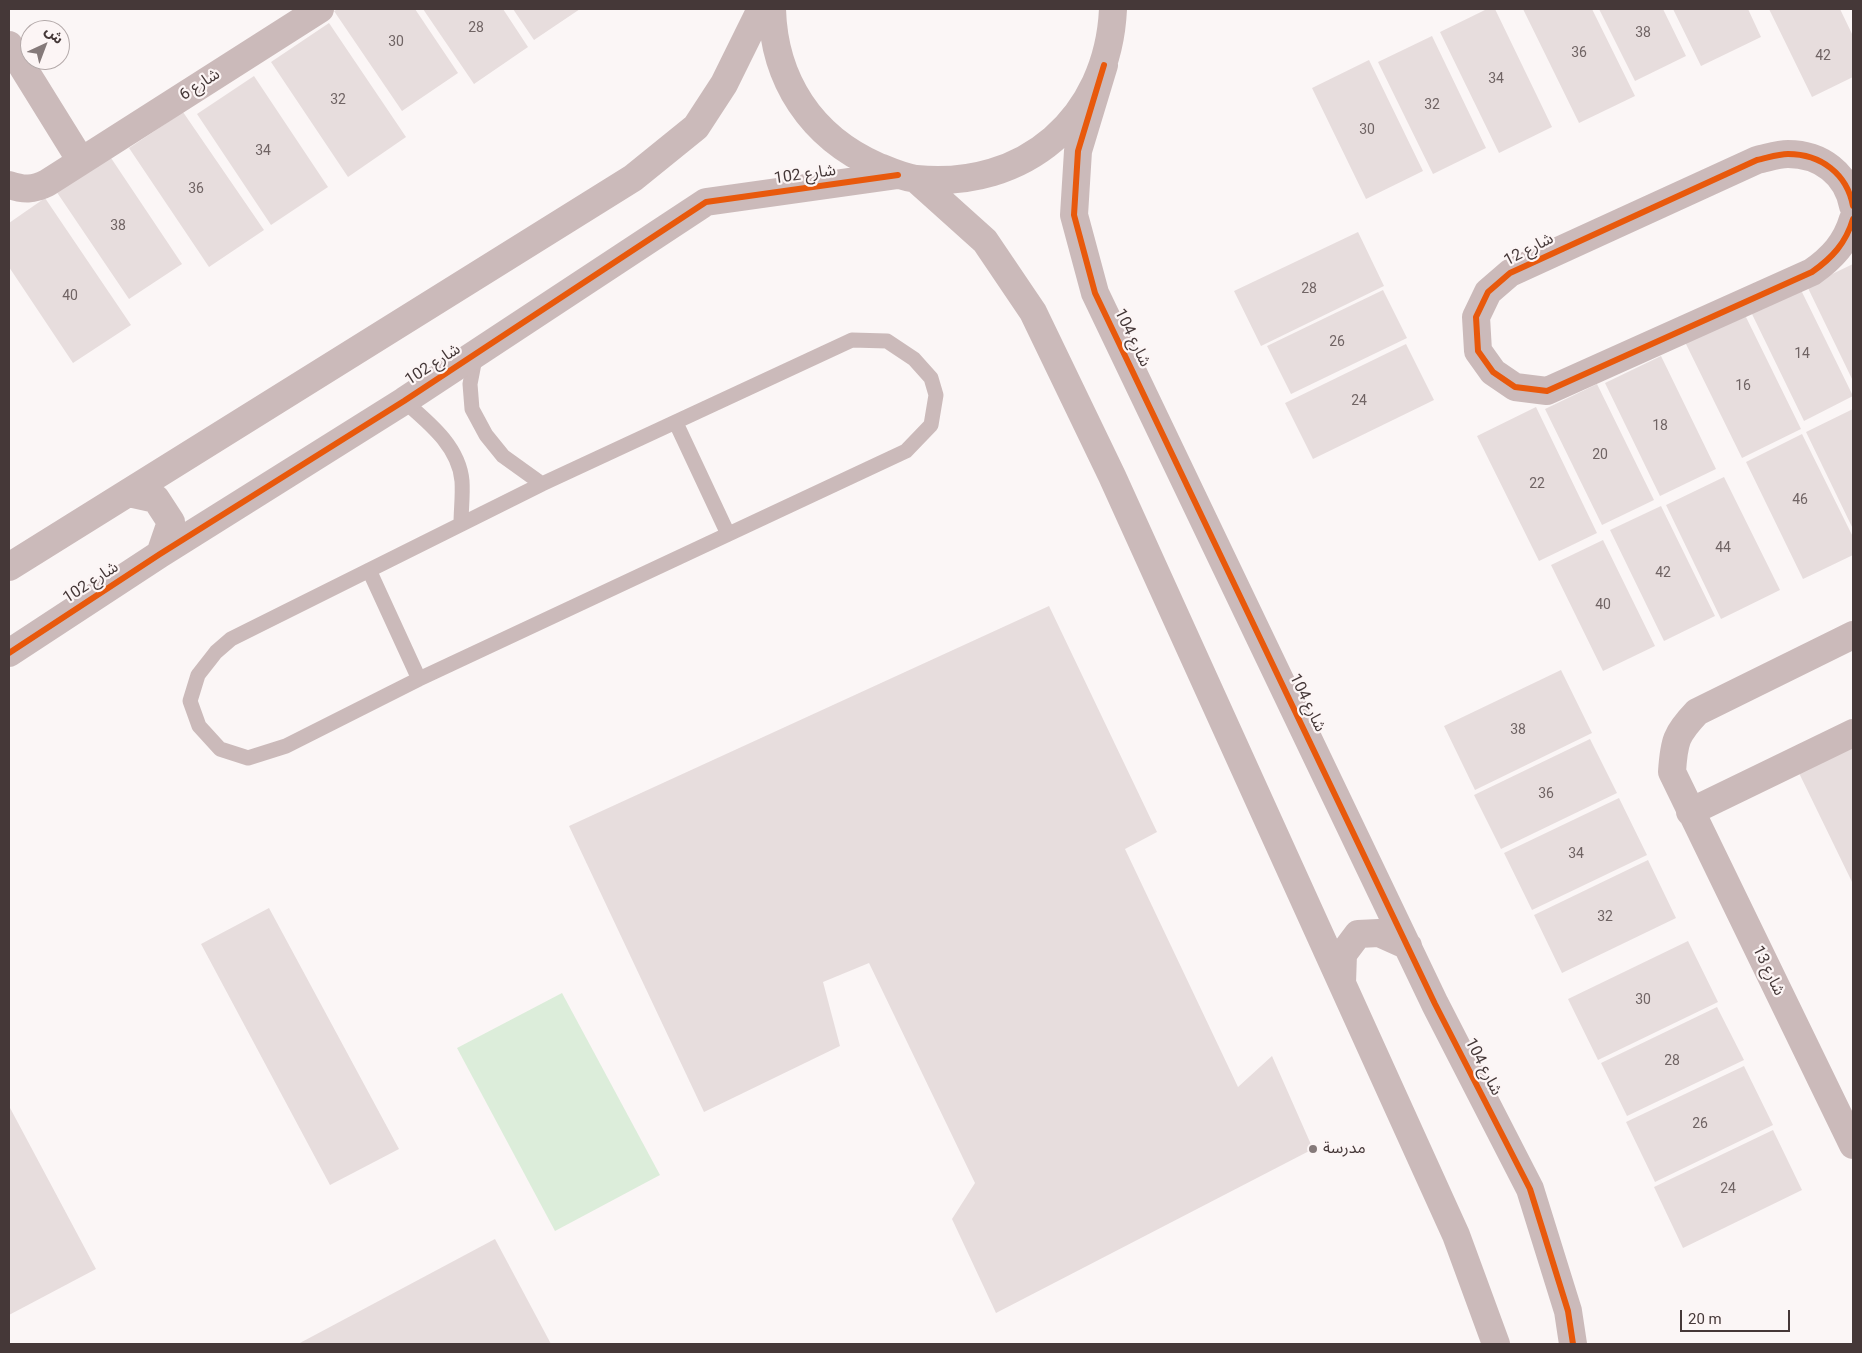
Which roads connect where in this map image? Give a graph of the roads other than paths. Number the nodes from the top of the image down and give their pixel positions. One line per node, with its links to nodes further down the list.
1 (320, 9): 7 (street, شارع 6)
2 (761, 9): 16 (street)
3 (772, 9): 8 (street)
4 (1113, 9): 6 (street)
5 (9, 45): 7 (street)
6 (1104, 65): 8 (street, شارع 102); 27 (street, شارع 104)
7 (80, 162): 9 (street, شارع 6)
8 (907, 177): 12 (street, شارع 102); 28 (street)
9 (9, 185)
10 (1852, 195): 11 (street, شارع 12)
11 (1853, 219)
12 (476, 353): 13 (street, شارع 102); 15 (lane)
13 (404, 401): 17 (lane); 19 (street, شارع 102)
14 (676, 423): 15 (lane); 18 (lane); 18 (lane)
15 (542, 484): 17 (lane)
16 (129, 493): 19 (street); 20 (street)
17 (461, 524): 21 (lane)
18 (728, 534): 24 (lane)
19 (160, 554): 23 (street, شارع 102)
20 (9, 567)
21 (368, 570): 24 (lane); 24 (lane)
22 (1853, 635): 26 (street, شارع 13)
23 (9, 653)
24 (419, 679)
25 (1853, 732): 26 (street)
26 (1690, 812): 29 (street, شارع 13)
27 (1408, 946): 28 (street); 31 (street, شارع 104)
28 (1342, 983): 30 (street)
29 (1851, 1134)
30 (1496, 1344)
31 (1573, 1344)

